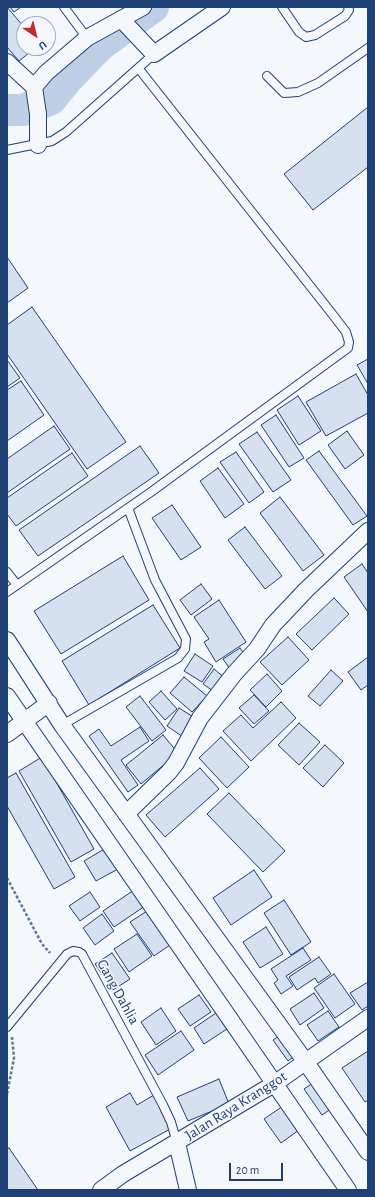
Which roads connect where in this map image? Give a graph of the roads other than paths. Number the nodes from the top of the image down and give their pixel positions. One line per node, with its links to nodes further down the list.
1 (64, 7): 7 (lane)
2 (143, 7): 6 (street)
3 (222, 7): 9 (street)
4 (282, 7): 5 (lane)
5 (348, 7)
6 (124, 22): 7 (street); 9 (street)
7 (87, 38): 13 (street)
8 (368, 48): 12 (lane)
9 (151, 51): 11 (lane)
10 (7, 62): 13 (street)
11 (139, 69): 14 (lane); 16 (lane)
12 (267, 76)
13 (35, 92): 14 (street)
14 (39, 138): 15 (lane)
15 (7, 150)
16 (128, 508): 19 (lane); 25 (lane)
17 (368, 531): 27 (street)
18 (7, 572): 19 (lane)
19 (17, 585): 20 (lane)
20 (7, 592)
21 (7, 640): 23 (street)
22 (7, 696): 24 (street)
23 (46, 705): 24 (street); 25 (street)
24 (26, 719): 26 (street); 31 (street)
25 (62, 725): 27 (street)
26 (7, 734)
27 (126, 814): 30 (street)
28 (368, 1018): 30 (street, Jalan Raya Kranggot)
29 (9, 1025): 32 (lane, Gang Dahlia)
30 (301, 1064): 31 (street, Jalan Raya Kranggot); 33 (street)
31 (276, 1082): 32 (street, Jalan Raya Kranggot); 36 (street)
32 (177, 1143): 34 (street, Jalan Raya Kranggot); 35 (street)
33 (368, 1152)
34 (101, 1190)
35 (188, 1190)
36 (348, 1190)

